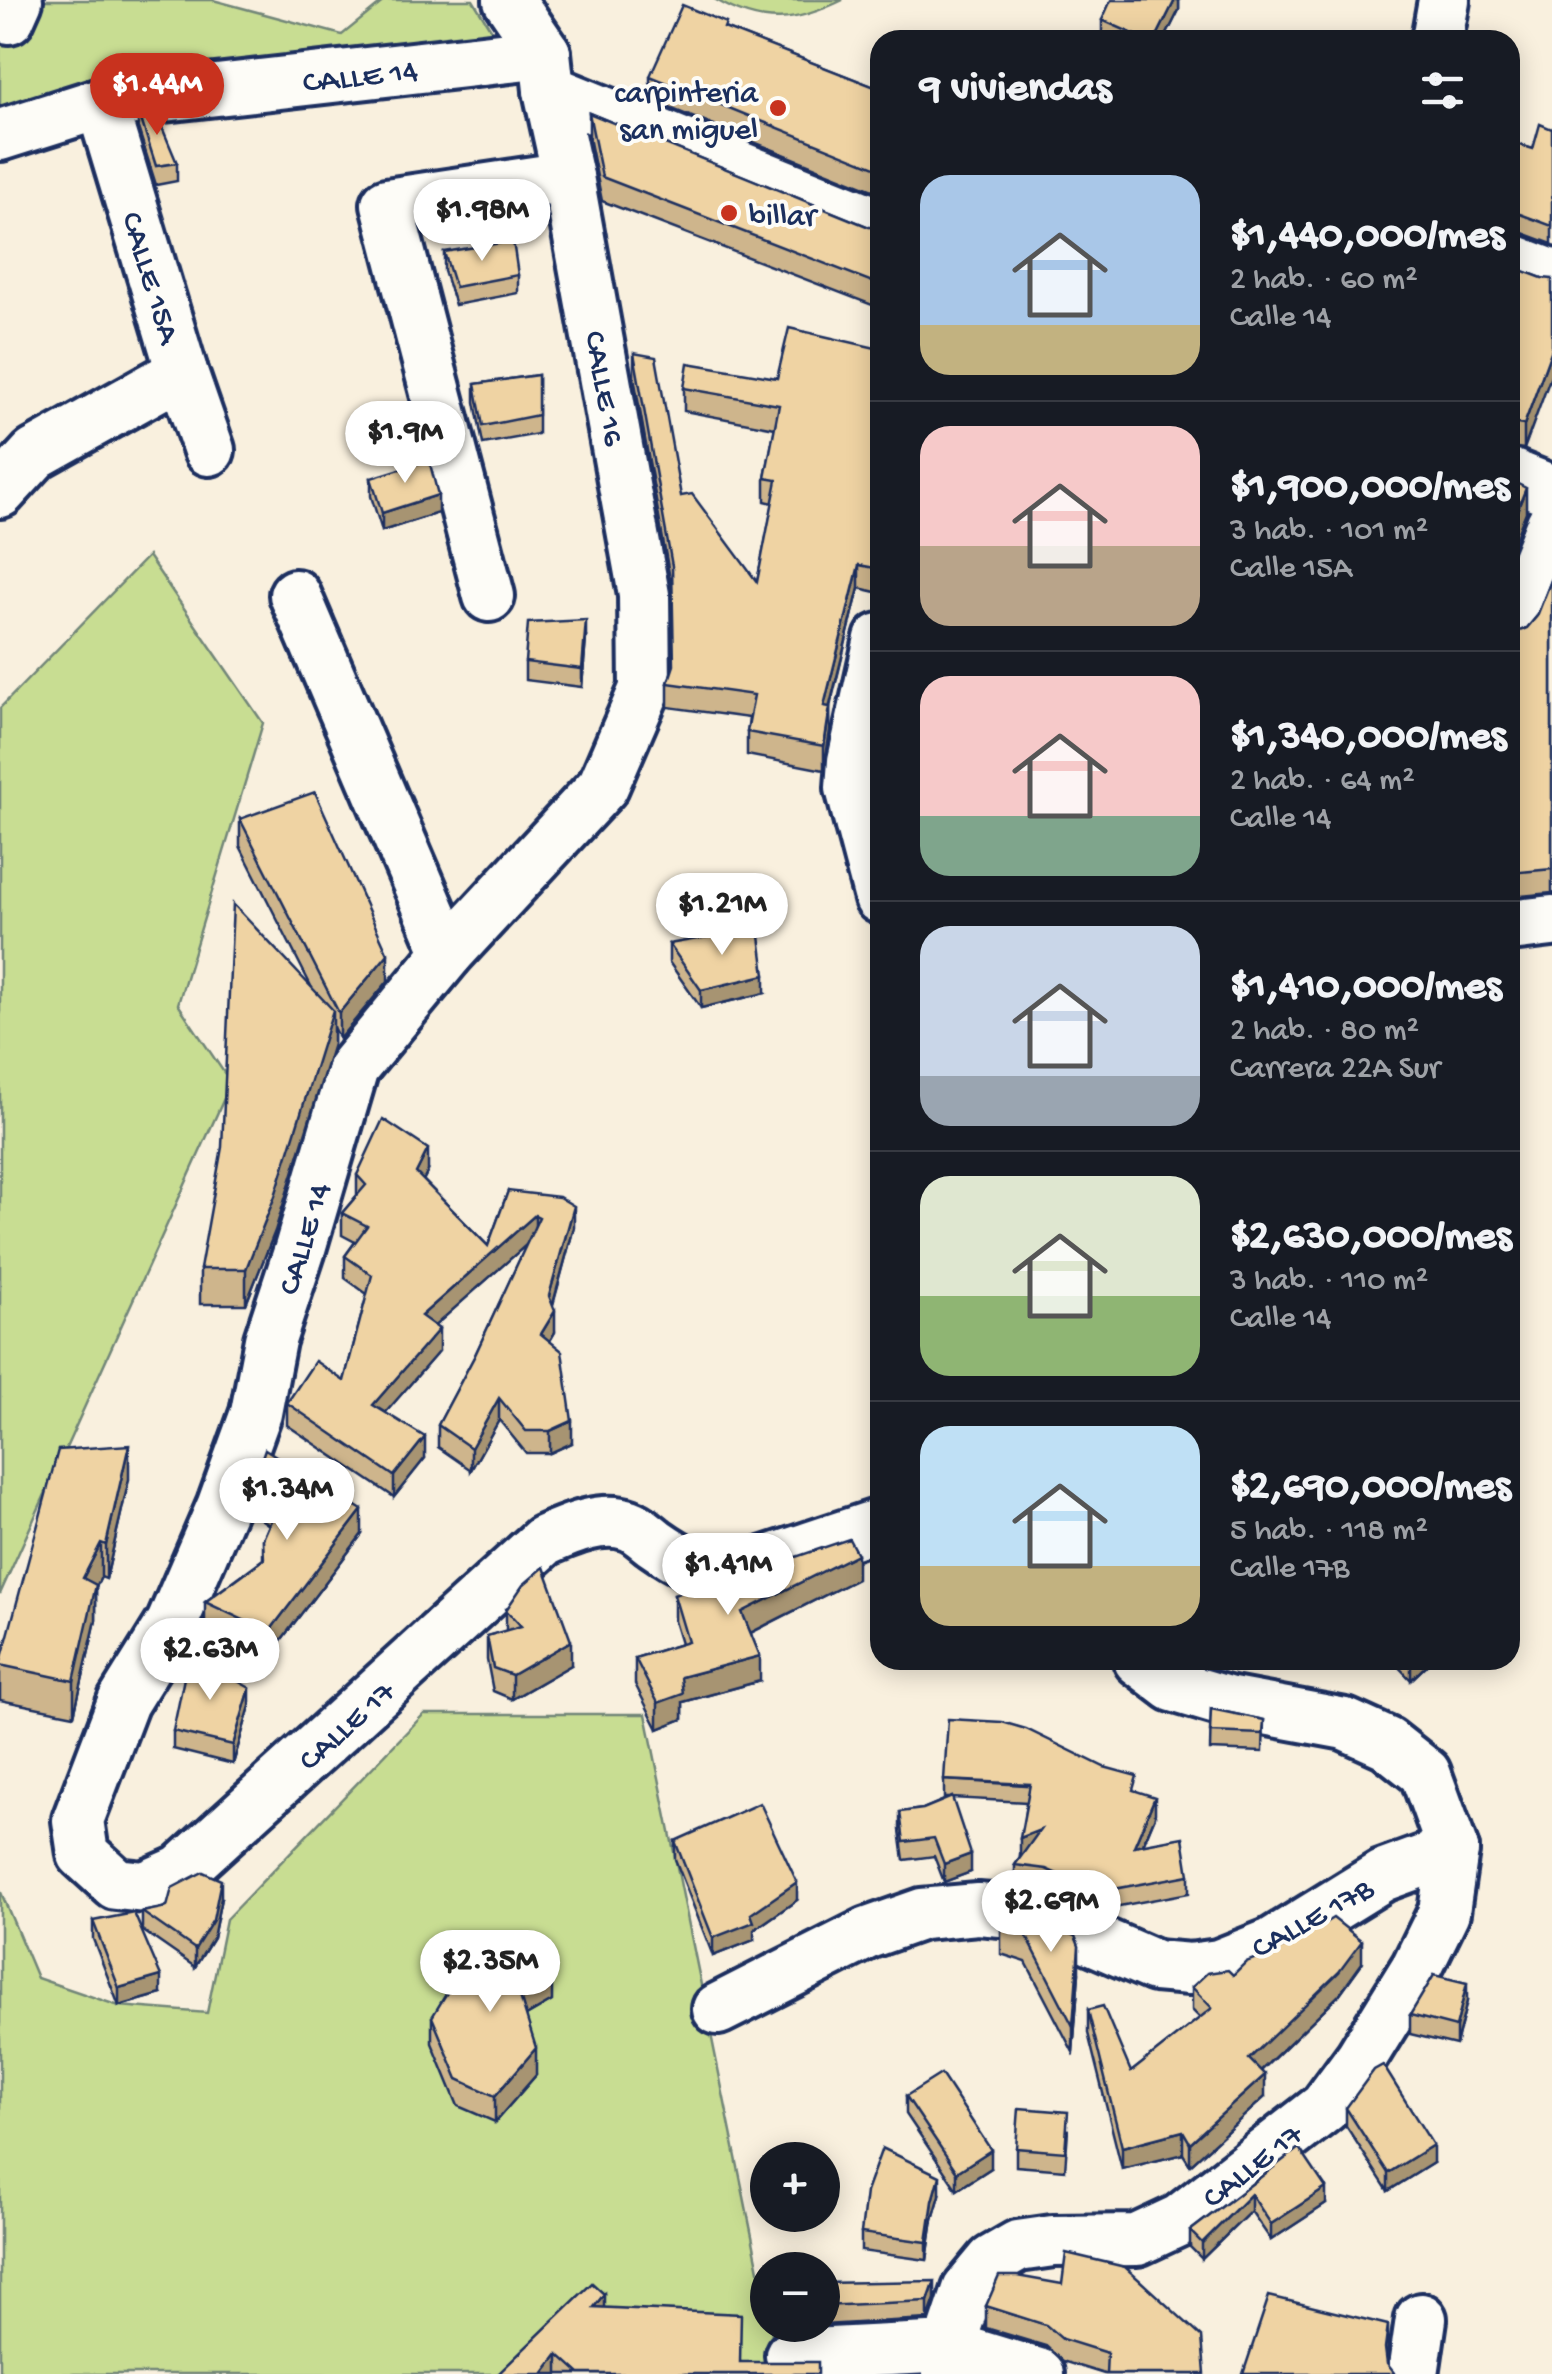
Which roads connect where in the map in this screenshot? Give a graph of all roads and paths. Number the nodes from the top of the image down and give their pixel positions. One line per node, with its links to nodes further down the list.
1 (509, 0): 4 (street)
2 (1444, 0): 3 (street)
3 (1439, 30)
4 (547, 71): 5 (street, CALLE 14); 7 (street, CALLE 16); 8 (street)
5 (101, 103): 6 (street, CALLE 14); 11 (street, CALLE 15A)
6 (0, 135)
7 (568, 177): 18 (street); 21 (street, CALLE 16)
8 (870, 219)
9 (1520, 263): 10 (street)
10 (1552, 276)
11 (182, 372): 12 (street, CALLE 15A); 14 (street)
12 (209, 450)
13 (1520, 478): 15 (street)
14 (0, 492)
15 (1552, 492)
16 (1552, 524): 19 (street)
17 (295, 595): 26 (street)
18 (489, 596)
19 (1520, 604)
20 (870, 685): 22 (street)
21 (645, 689): 26 (street, CALLE 14)
22 (866, 792): 23 (street)
23 (870, 822)
24 (1552, 921): 25 (street)
25 (1520, 925)
26 (448, 953): 30 (street, CALLE 14)
27 (870, 1527): 30 (street, CALLE 17)
28 (1152, 1670): 29 (street)
29 (1453, 1850): 31 (street, CALLE 17B); 34 (street, CALLE 17)
30 (83, 1854)
31 (718, 2009)
32 (1421, 2319): 36 (street)
33 (791, 2355): 34 (street)
34 (948, 2361): 35 (street)
35 (1038, 2374)
36 (1413, 2374)

